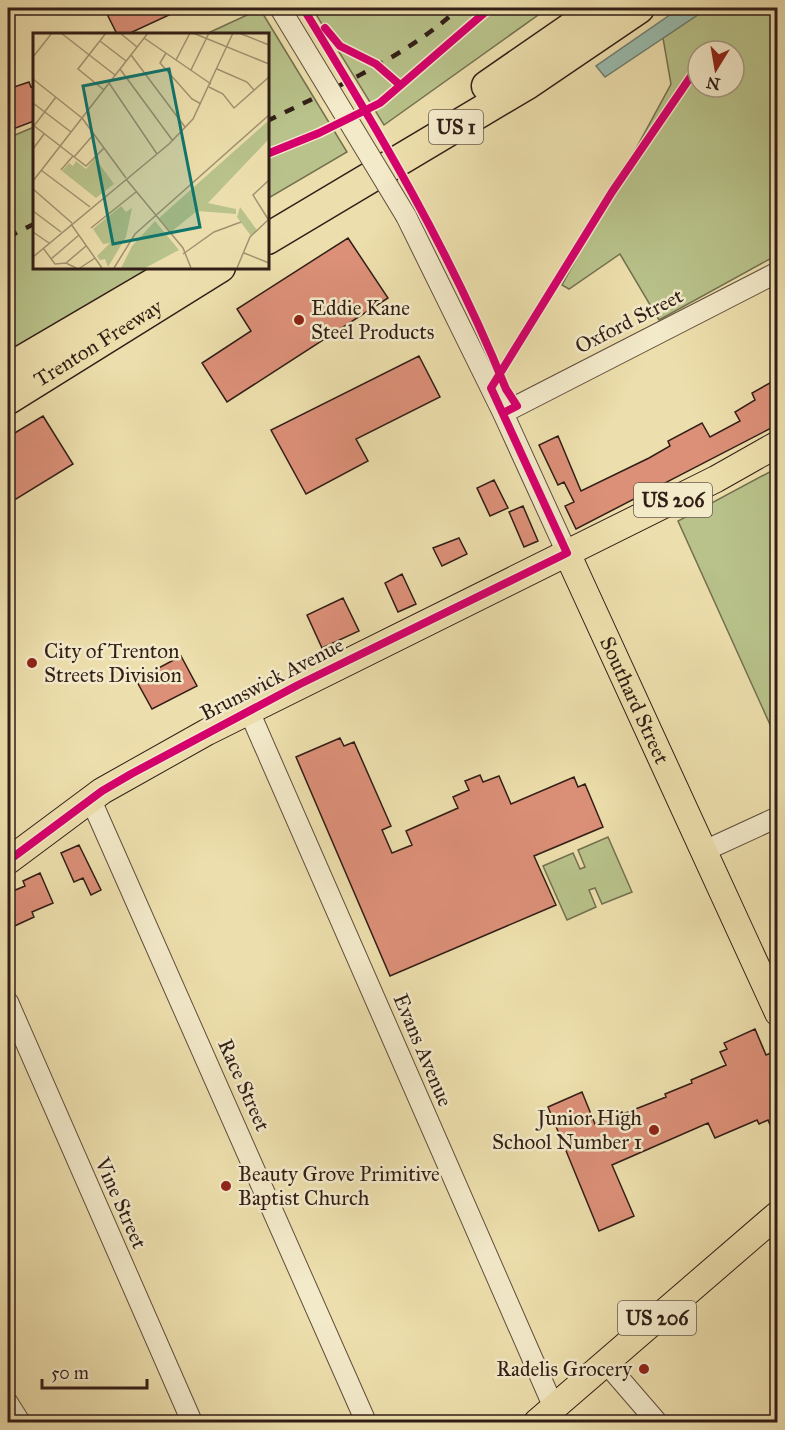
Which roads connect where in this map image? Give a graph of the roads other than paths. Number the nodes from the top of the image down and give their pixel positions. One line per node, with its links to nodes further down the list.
1 (280, 8): 11 (street, Southard Street, bridge)
2 (600, 8): 4 (highway, US 1)
3 (639, 8): 5 (highway, US 1)
4 (268, 216)
5 (268, 237)
6 (180, 268): 9 (highway, Trenton Freeway)
7 (218, 268): 10 (highway, Trenton Freeway)
8 (777, 272): 11 (street, Oxford Street)
9 (8, 369)
10 (8, 399)
11 (503, 413): 13 (street, Southard Street)
12 (777, 444): 13 (main road, Brunswick Avenue / US 206)
13 (567, 553): 14 (main road, Brunswick Avenue / US 206); 17 (main road, Southard Street)
14 (249, 711): 15 (main road, Brunswick Avenue / US 206); 25 (street, Evans Avenue)
15 (91, 800): 18 (main road, Brunswick Avenue / US 206); 28 (street, Race Street)
16 (777, 817): 17 (street)
17 (704, 851): 19 (main road, Southard Street)
18 (8, 861)
19 (772, 985): 21 (main road, Southard Street)
20 (8, 1002): 27 (street, Vine Street)
21 (777, 1013)
22 (777, 1214): 23 (main road, US 206)
23 (606, 1363): 25 (main road, US 206); 29 (street)
24 (8, 1403): 26 (street)
25 (546, 1415)
26 (20, 1422)
27 (192, 1422)
28 (366, 1422)
29 (657, 1422)

